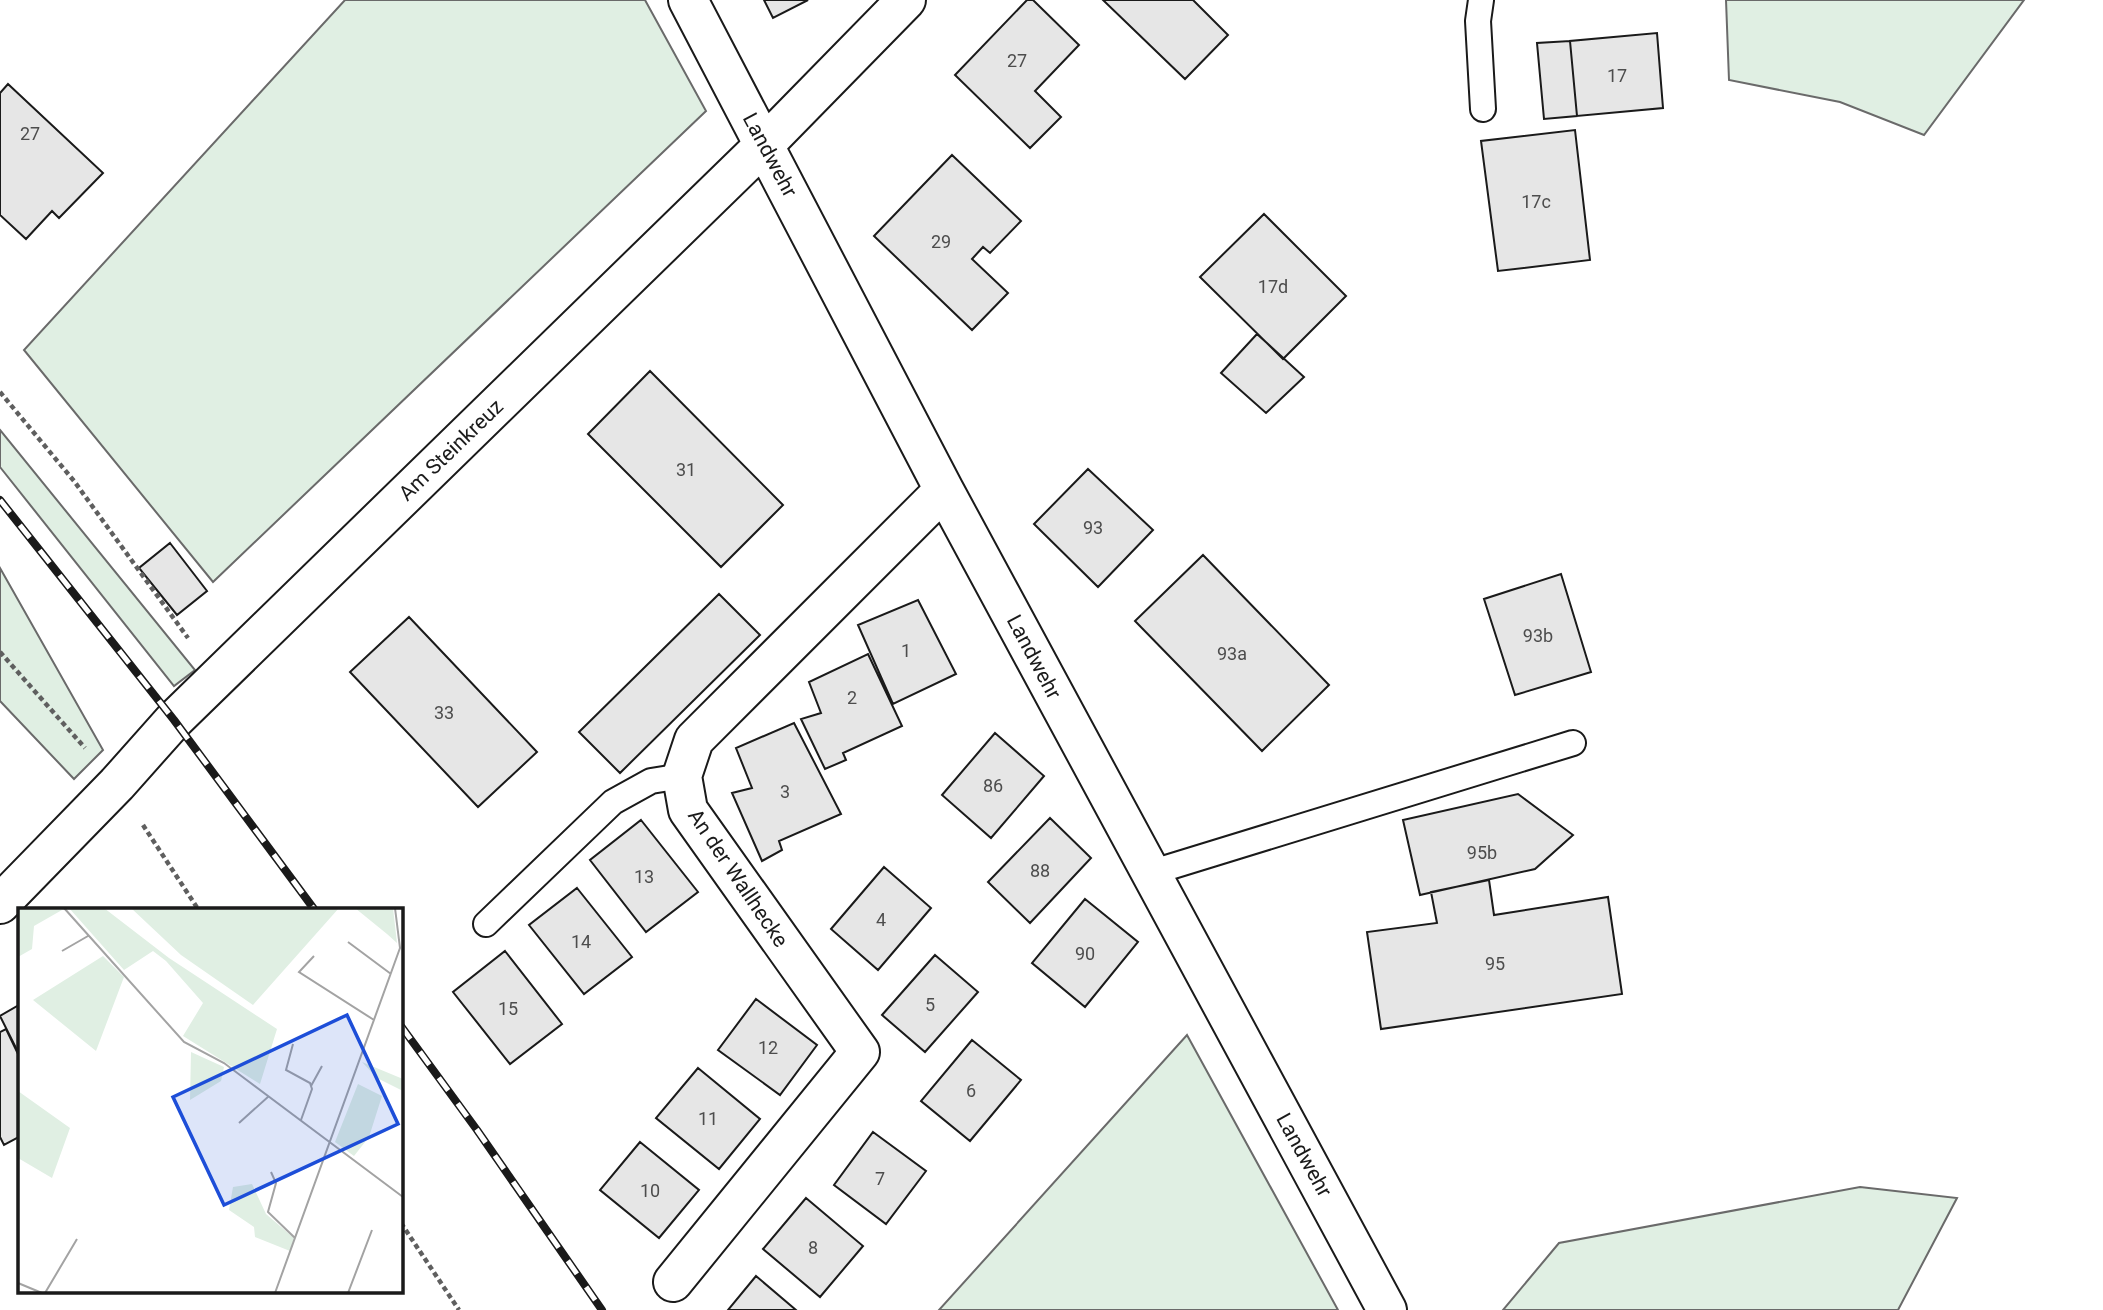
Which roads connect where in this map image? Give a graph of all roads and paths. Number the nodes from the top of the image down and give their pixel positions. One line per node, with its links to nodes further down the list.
1 (688, 0): 5 (street, Landwehr)
2 (906, 0): 5 (street, Am Steinkreuz)
3 (1481, 0): 4 (lane)
4 (1483, 109)
5 (765, 144): 7 (street, Landwehr); 9 (street, Am Steinkreuz)
6 (0, 392): 9 (path)
7 (944, 490): 11 (street, An der Wallhecke); 13 (street, Landwehr)
8 (0, 652): 12 (path)
9 (218, 679): 12 (street, Am Steinkreuz)
10 (1573, 744): 13 (lane)
11 (682, 776): 16 (lane); 18 (street, An der Wallhecke)
12 (117, 784): 14 (street, Am Steinkreuz); 15 (path)
13 (1150, 873): 20 (street, Landwehr)
14 (0, 904)
15 (197, 908)
16 (485, 923)
17 (402, 1224): 19 (path)
18 (673, 1282)
19 (459, 1310)
20 (1387, 1310)

